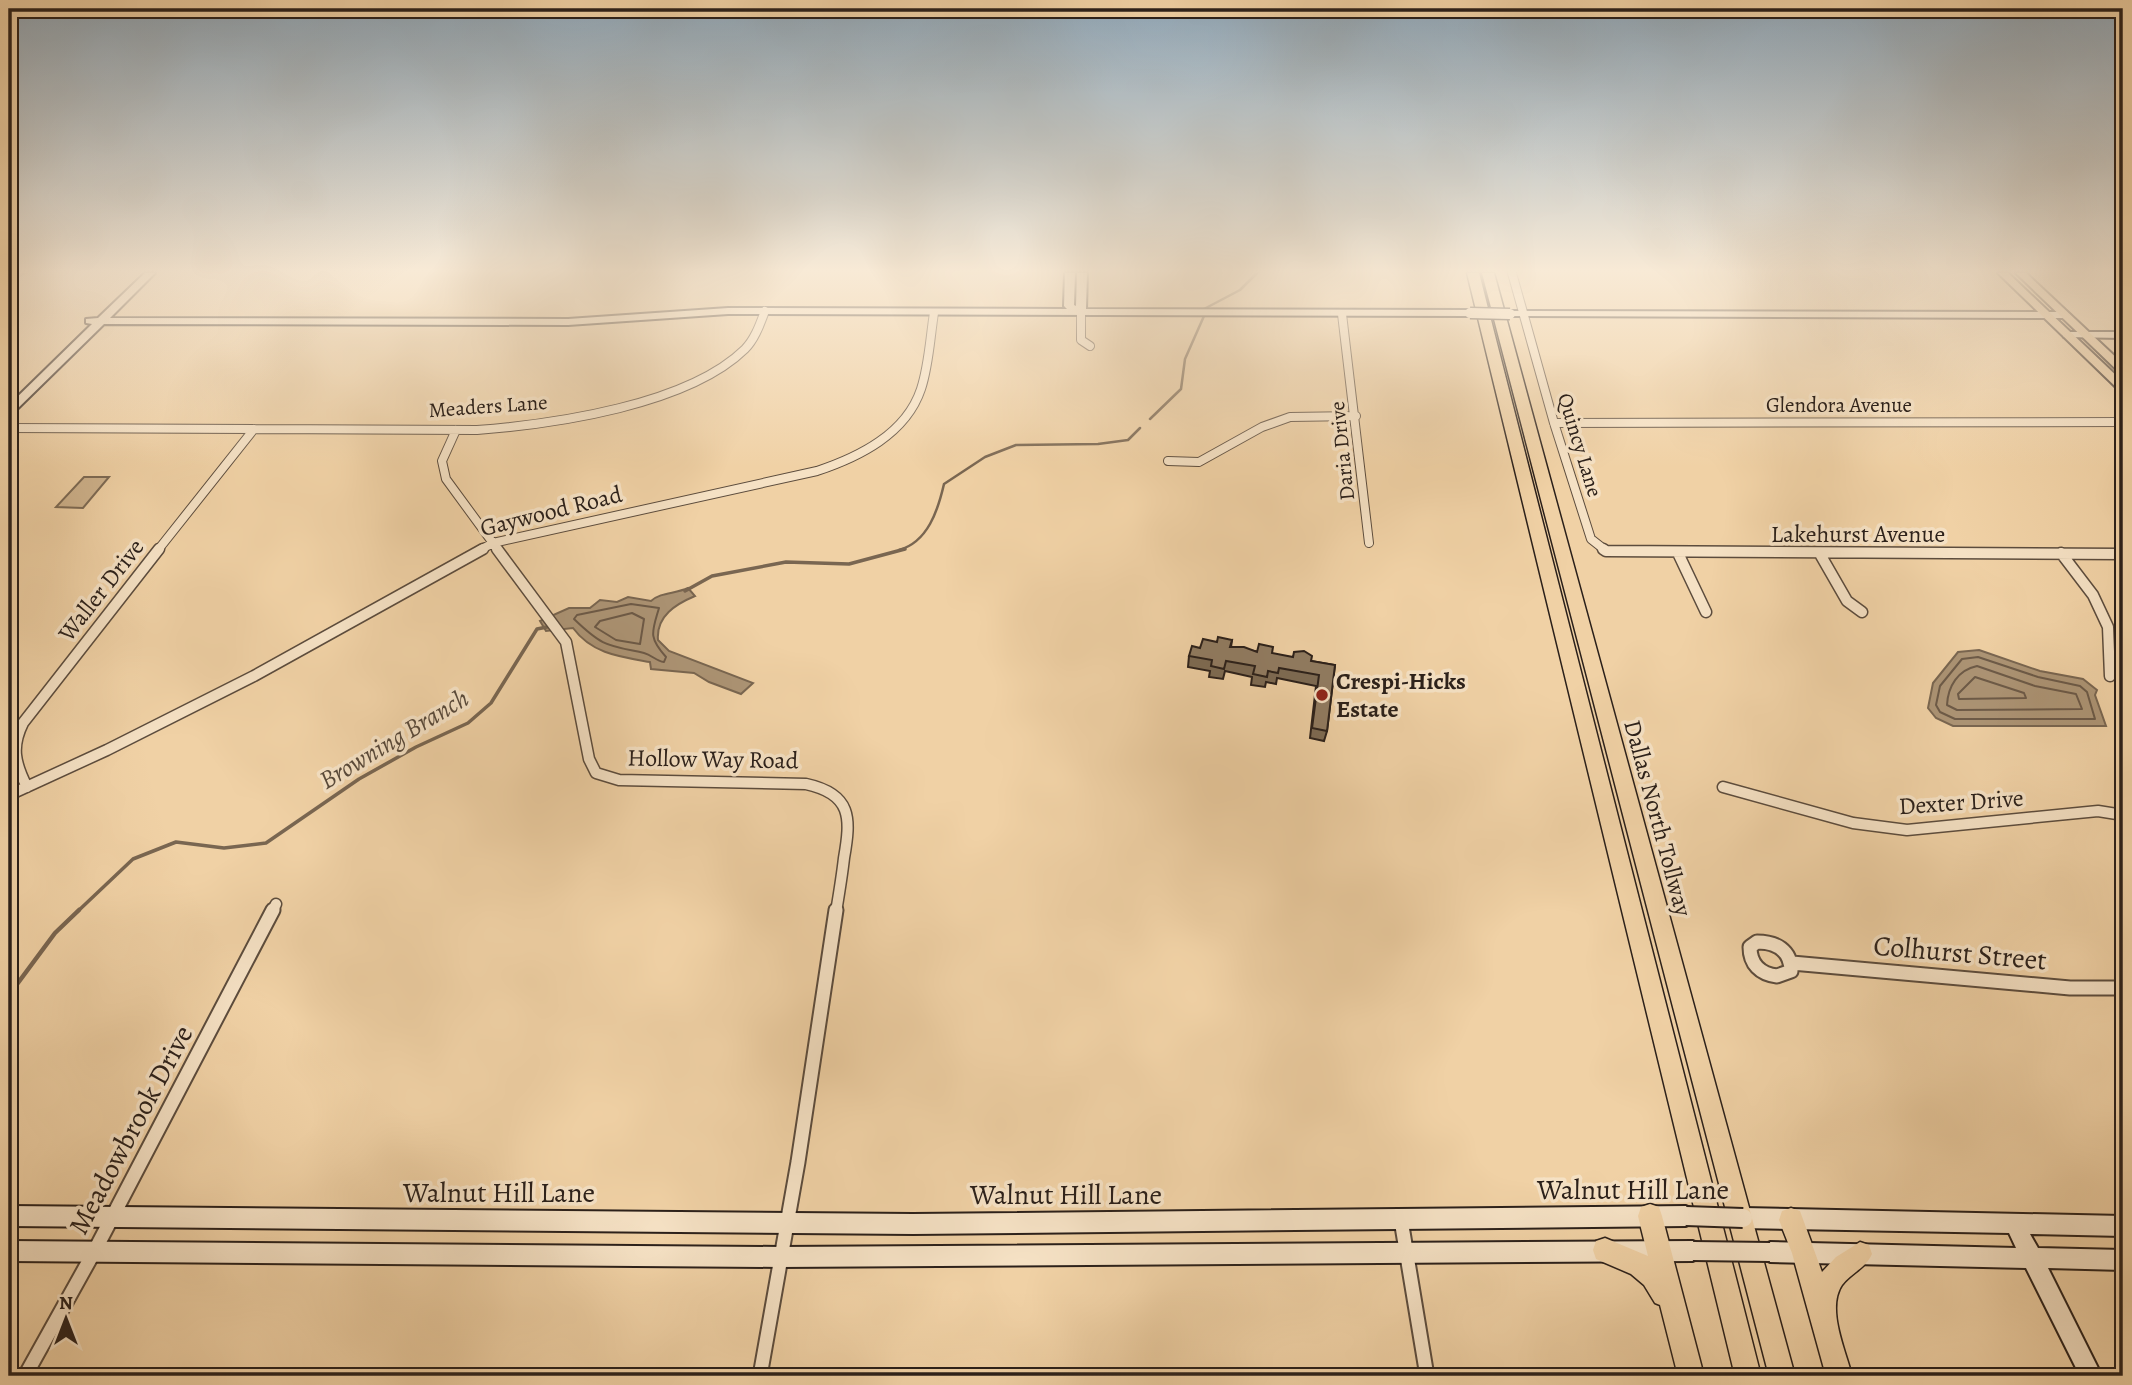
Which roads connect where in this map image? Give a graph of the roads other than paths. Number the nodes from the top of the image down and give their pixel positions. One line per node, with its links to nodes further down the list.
1 (77, 338): 15 (main road)
2 (79, 338): 16 (main road)
3 (754, 338): 22 (street, Meaders Lane)
4 (930, 338): 25 (street, Gaywood Road)
5 (1081, 338): 12 (street)
6 (1345, 338): 17 (street, Daria Drive)
7 (1489, 338): 65 (highway, Dallas North Tollway)
8 (1505, 338): 66 (highway, Dallas North Tollway)
9 (1531, 338): 19 (street, Quincy Lane)
10 (2071, 338): 14 (main road)
11 (2090, 338): 13 (main road)
12 (1090, 346)
13 (2123, 370)
14 (2123, 388)
15 (9, 400)
16 (9, 411)
17 (1356, 416): 23 (street); 24 (street, Daria Drive)
18 (2123, 422): 19 (street, Glendora Avenue)
19 (1554, 423): 26 (street, Quincy Lane)
20 (9, 428): 21 (street, Meaders Lane)
21 (254, 429): 22 (street, Meaders Lane); 34 (street, Waller Drive)
22 (456, 430): 25 (street, Hollow Way Road)
23 (1168, 461)
24 (1369, 542)
25 (493, 543): 34 (street, Gaywood Road); 46 (street, Hollow Way Road)
26 (1595, 545): 27 (street, Lakehurst Avenue)
27 (1678, 553): 29 (street, Lakehurst Avenue); 31 (street)
28 (2061, 553): 29 (street, Lakehurst Avenue); 30 (street, Lakehurst Avenue); 33 (street)
29 (1820, 554): 32 (street)
30 (2123, 554)
31 (1706, 612)
32 (1863, 612)
33 (2110, 676)
34 (27, 786): 36 (street, Gaywood Road)
35 (1723, 787): 37 (street, Dexter Drive)
36 (9, 795)
37 (2123, 815)
38 (276, 904): 43 (street, Meadowbrook Drive)
39 (1792, 963): 40 (street, Colhurst Street)
40 (2123, 988)
41 (9, 1216): 43 (main road, Walnut Hill Lane)
42 (1650, 1216): 44 (main road, Walnut Hill Lane); 45 (main road, Walnut Hill Lane, bridge); 50 (highway)
43 (113, 1217): 46 (main road, Walnut Hill Lane); 52 (street, Meadowbrook Drive)
44 (1401, 1220): 46 (main road, Walnut Hill Lane); 54 (street)
45 (1791, 1220): 47 (main road, Walnut Hill Lane); 53 (highway)
46 (787, 1223): 56 (street, Hollow Way Road)
47 (2016, 1226): 48 (main road, Walnut Hill Lane); 57 (main road)
48 (2123, 1226)
49 (1605, 1250): 50 (main road); 54 (main road); 59 (highway)
50 (1659, 1250): 53 (main road, bridge); 59 (highway)
51 (9, 1251): 52 (main road)
52 (94, 1252): 56 (main road); 61 (street, Meadowbrook Drive)
53 (1804, 1253): 55 (main road); 60 (highway)
54 (1406, 1254): 56 (main road); 63 (street)
55 (1860, 1254): 57 (main road); 60 (highway)
56 (780, 1257): 62 (street, Hollow Way Road)
57 (2032, 1259): 58 (main road); 68 (main road)
58 (2123, 1260)
59 (1677, 1317): 64 (highway)
60 (1825, 1324): 67 (highway)
61 (25, 1376)
62 (760, 1376)
63 (1427, 1376)
64 (1691, 1376)
65 (1748, 1376)
66 (1782, 1376)
67 (1839, 1376)
68 (2091, 1376)

